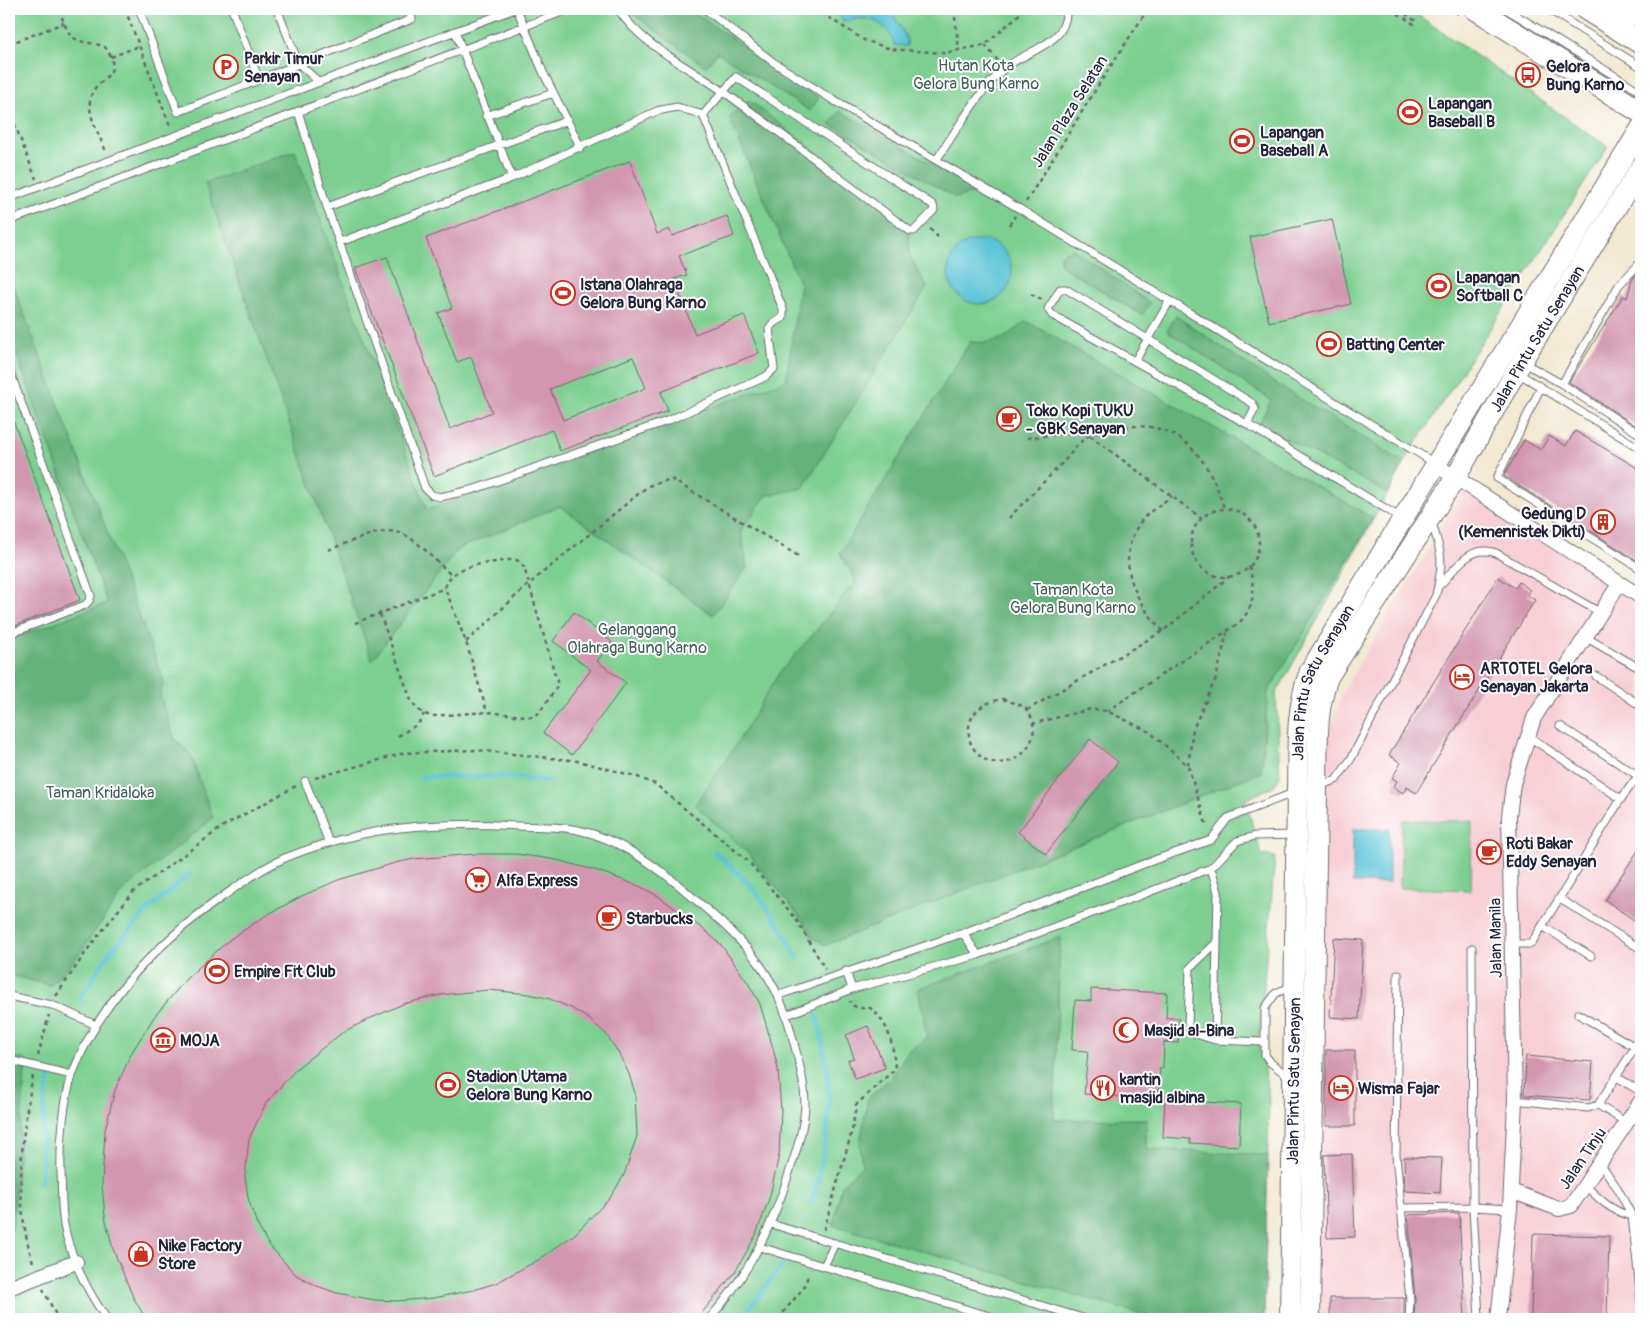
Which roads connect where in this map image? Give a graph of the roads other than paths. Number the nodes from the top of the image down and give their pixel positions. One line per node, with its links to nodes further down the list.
1 (138, 9): 22 (lane)
2 (232, 9): 22 (lane)
3 (277, 9): 20 (lane)
4 (408, 9): 20 (lane)
5 (516, 9): 15 (lane); 17 (lane)
6 (570, 9): 15 (lane)
7 (618, 9): 24 (lane)
8 (705, 9): 35 (lane)
9 (1066, 9): 35 (lane)
10 (1476, 9): 28 (main road)
11 (1506, 9): 25 (lane)
12 (1548, 9): 21 (lane)
13 (1586, 9): 16 (main road)
14 (1639, 9): 16 (main road)
15 (523, 26): 19 (lane); 26 (lane)
16 (1615, 27): 18 (main road)
17 (455, 31): 19 (lane); 23 (lane)
18 (1641, 43)
19 (462, 50): 27 (lane); 30 (lane)
20 (298, 64): 22 (lane); 23 (lane)
21 (1641, 67)
22 (259, 80)
23 (319, 82): 40 (lane)
24 (725, 92): 24 (lane); 29 (lane)
25 (1641, 92)
26 (553, 93): 30 (lane); 31 (lane)
27 (298, 112): 41 (lane); 43 (lane)
28 (1641, 112)
29 (703, 115): 34 (lane); 45 (lane)
30 (486, 116): 33 (lane)
31 (566, 121): 33 (lane); 34 (lane)
32 (1641, 128): 37 (main road, Jalan Pintu Satu Senayan)
33 (498, 145): 38 (lane); 41 (lane)
34 (581, 148): 38 (lane)
35 (936, 159): 47 (lane)
36 (1641, 167): 39 (main road, Jalan Pintu Satu Senayan)
37 (1612, 176): 39 (main road); 42 (main road, Jalan Pintu Satu Senayan)
38 (512, 178): 45 (lane)
39 (1629, 188): 44 (main road, Jalan Pintu Satu Senayan)
40 (9, 198)
41 (327, 206): 45 (lane)
42 (1587, 216): 44 (main road); 49 (main road, Jalan Pintu Satu Senayan)
43 (9, 220)
44 (1604, 227): 51 (main road, Jalan Pintu Satu Senayan)
45 (340, 242)
46 (1641, 262): 53 (lane)
47 (1169, 302): 48 (lane); 58 (lane)
48 (1146, 340): 50 (lane); 50 (lane); 55 (lane)
49 (1504, 351): 51 (main road); 58 (main road, Jalan Pintu Satu Senayan)
50 (1135, 361): 55 (lane)
51 (1519, 367): 53 (lane); 54 (lane); 59 (main road, Jalan Pintu Satu Senayan)
52 (9, 369): 67 (lane)
53 (1562, 384): 56 (lane)
54 (1541, 387): 57 (lane); 62 (lane)
55 (1247, 424): 61 (lane)
56 (1641, 435)
57 (1641, 449)
58 (1436, 464): 59 (street); 61 (main road, Jalan Pintu Satu Senayan)
59 (1456, 477): 60 (main road, Jalan Pintu Satu Senayan); 63 (street)
60 (1431, 518): 64 (lane); 76 (main road, Jalan Pintu Satu Senayan)
61 (1402, 519): 76 (main road, Jalan Pintu Satu Senayan)
62 (1641, 569)
63 (1619, 584): 65 (street); 66 (street, Jalan Manila)
64 (1438, 587): 66 (lane); 76 (lane)
65 (1641, 597)
66 (1601, 613): 68 (street, Jalan Manila)
67 (9, 634)
68 (1585, 637): 69 (lane); 73 (street, Jalan Manila)
69 (1641, 669)
70 (1596, 676): 71 (lane)
71 (1641, 706)
72 (1560, 726): 74 (lane)
73 (1528, 735): 77 (lane); 85 (street, Jalan Manila)
74 (1640, 777): 77 (lane)
75 (305, 781): 79 (lane)
76 (1307, 790): 78 (main road, Jalan Pintu Satu Senayan); 83 (lane)
77 (1621, 799): 81 (lane)
78 (1307, 835): 80 (lane); 92 (main road, Jalan Pintu Satu Senayan); 131 (main road, Jalan Pintu Satu Senayan)
79 (329, 843): 94 (lane); 98 (lane)
80 (1211, 868): 84 (lane); 88 (lane)
81 (1560, 899): 82 (lane); 87 (lane)
82 (1542, 926): 85 (lane); 89 (lane)
83 (963, 933): 88 (lane); 90 (lane)
84 (1217, 942): 100 (lane); 100 (lane)
85 (1513, 944): 108 (street, Jalan Manila)
86 (1472, 948): 115 (lane)
87 (1641, 948)
88 (978, 955): 93 (lane)
89 (1591, 956)
90 (846, 970): 93 (lane); 94 (lane)
91 (1398, 974): 116 (lane)
92 (1295, 985): 101 (lane); 106 (main road, Jalan Pintu Satu Senayan)
93 (852, 989): 96 (lane)
94 (779, 995): 96 (lane)
95 (9, 996): 98 (lane)
96 (786, 1014): 119 (lane)
97 (1578, 1014): 102 (lane)
98 (96, 1025): 104 (lane)
99 (1641, 1038): 102 (lane)
100 (1215, 1040): 101 (lane)
101 (1264, 1042): 106 (lane)
102 (1634, 1048): 105 (lane)
103 (9, 1060): 104 (lane)
104 (72, 1075): 122 (lane)
105 (1617, 1077): 107 (lane); 110 (lane)
106 (1293, 1080): 130 (main road, Jalan Pintu Satu Senayan)
107 (1641, 1092)
108 (1514, 1100): 110 (lane); 114 (street, Jalan Manila)
109 (1641, 1101): 111 (street, Jalan Tinju)
110 (1598, 1105): 111 (lane)
111 (1627, 1123): 112 (street, Jalan Tinju)
112 (1600, 1163): 113 (street, Jalan Tinju); 118 (lane)
113 (1585, 1185): 114 (street, Jalan Tinju); 118 (lane)
114 (1511, 1191): 117 (street, Jalan Manila)
115 (1473, 1207): 116 (lane); 117 (lane); 133 (lane)
116 (1402, 1208): 132 (lane)
117 (1510, 1209): 134 (street, Jalan Manila)
118 (1632, 1216): 125 (lane)
119 (771, 1224): 120 (lane); 121 (lane)
120 (835, 1243): 123 (lane); 129 (lane)
121 (760, 1247): 123 (lane); 127 (lane)
122 (76, 1262): 124 (street); 126 (lane)
123 (824, 1266): 128 (lane)
124 (9, 1288)
125 (1641, 1301)
126 (107, 1319)
127 (709, 1319)
128 (1000, 1319)
129 (1086, 1319)
130 (1290, 1319)
131 (1310, 1319)
132 (1409, 1319)
133 (1480, 1319)
134 (1498, 1319)

